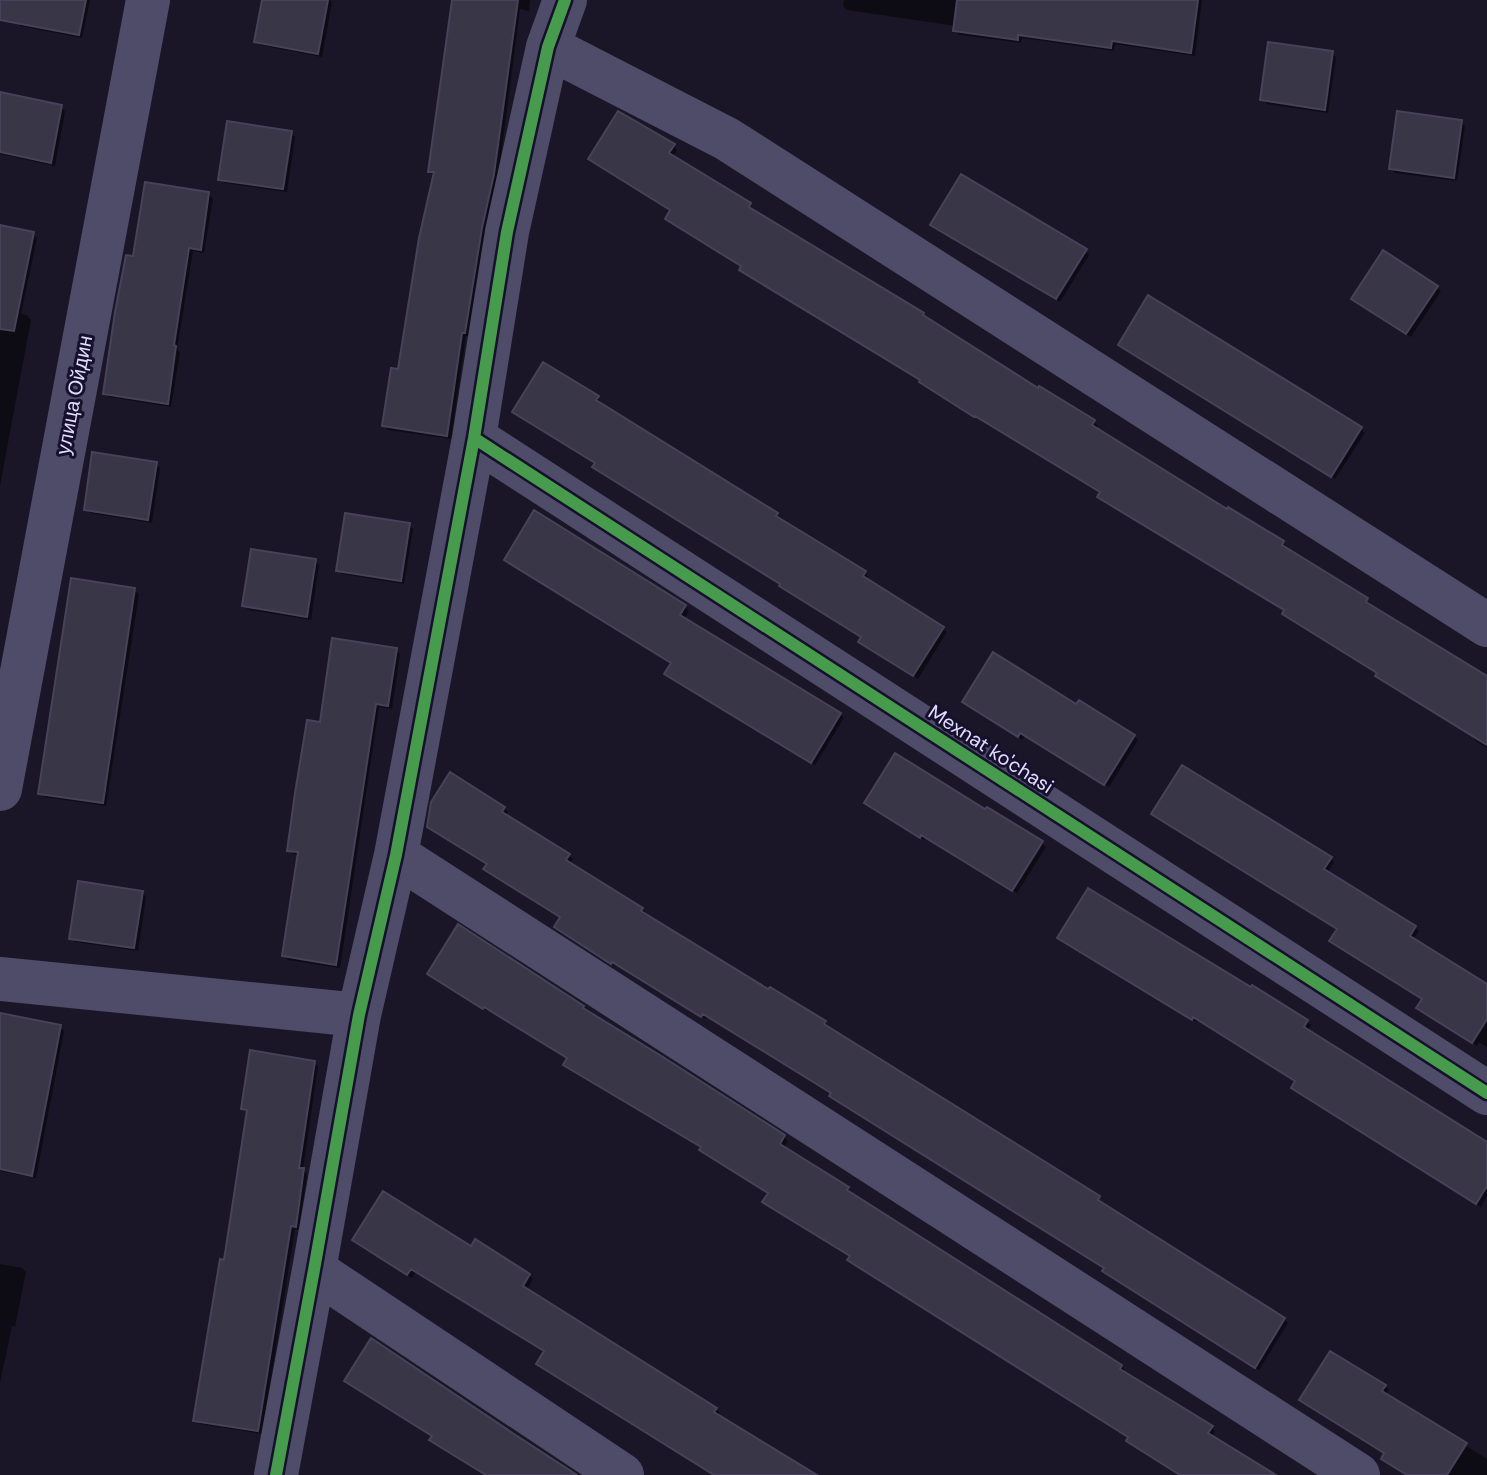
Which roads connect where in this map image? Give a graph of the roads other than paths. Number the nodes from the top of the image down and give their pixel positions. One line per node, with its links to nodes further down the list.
1 (148, 0): 6 (street, улица Ойдин)
2 (565, 0): 3 (street)
3 (548, 47): 4 (street); 5 (street)
4 (474, 438): 7 (street); 10 (street, Mexnat ko'chasi)
5 (1487, 625)
6 (0, 789)
7 (396, 855): 9 (street); 14 (street)
8 (0, 979): 9 (street)
9 (359, 1015): 11 (street)
10 (1487, 1093)
11 (314, 1270): 12 (street); 13 (street)
12 (276, 1475)
13 (622, 1475)
14 (1358, 1475)

